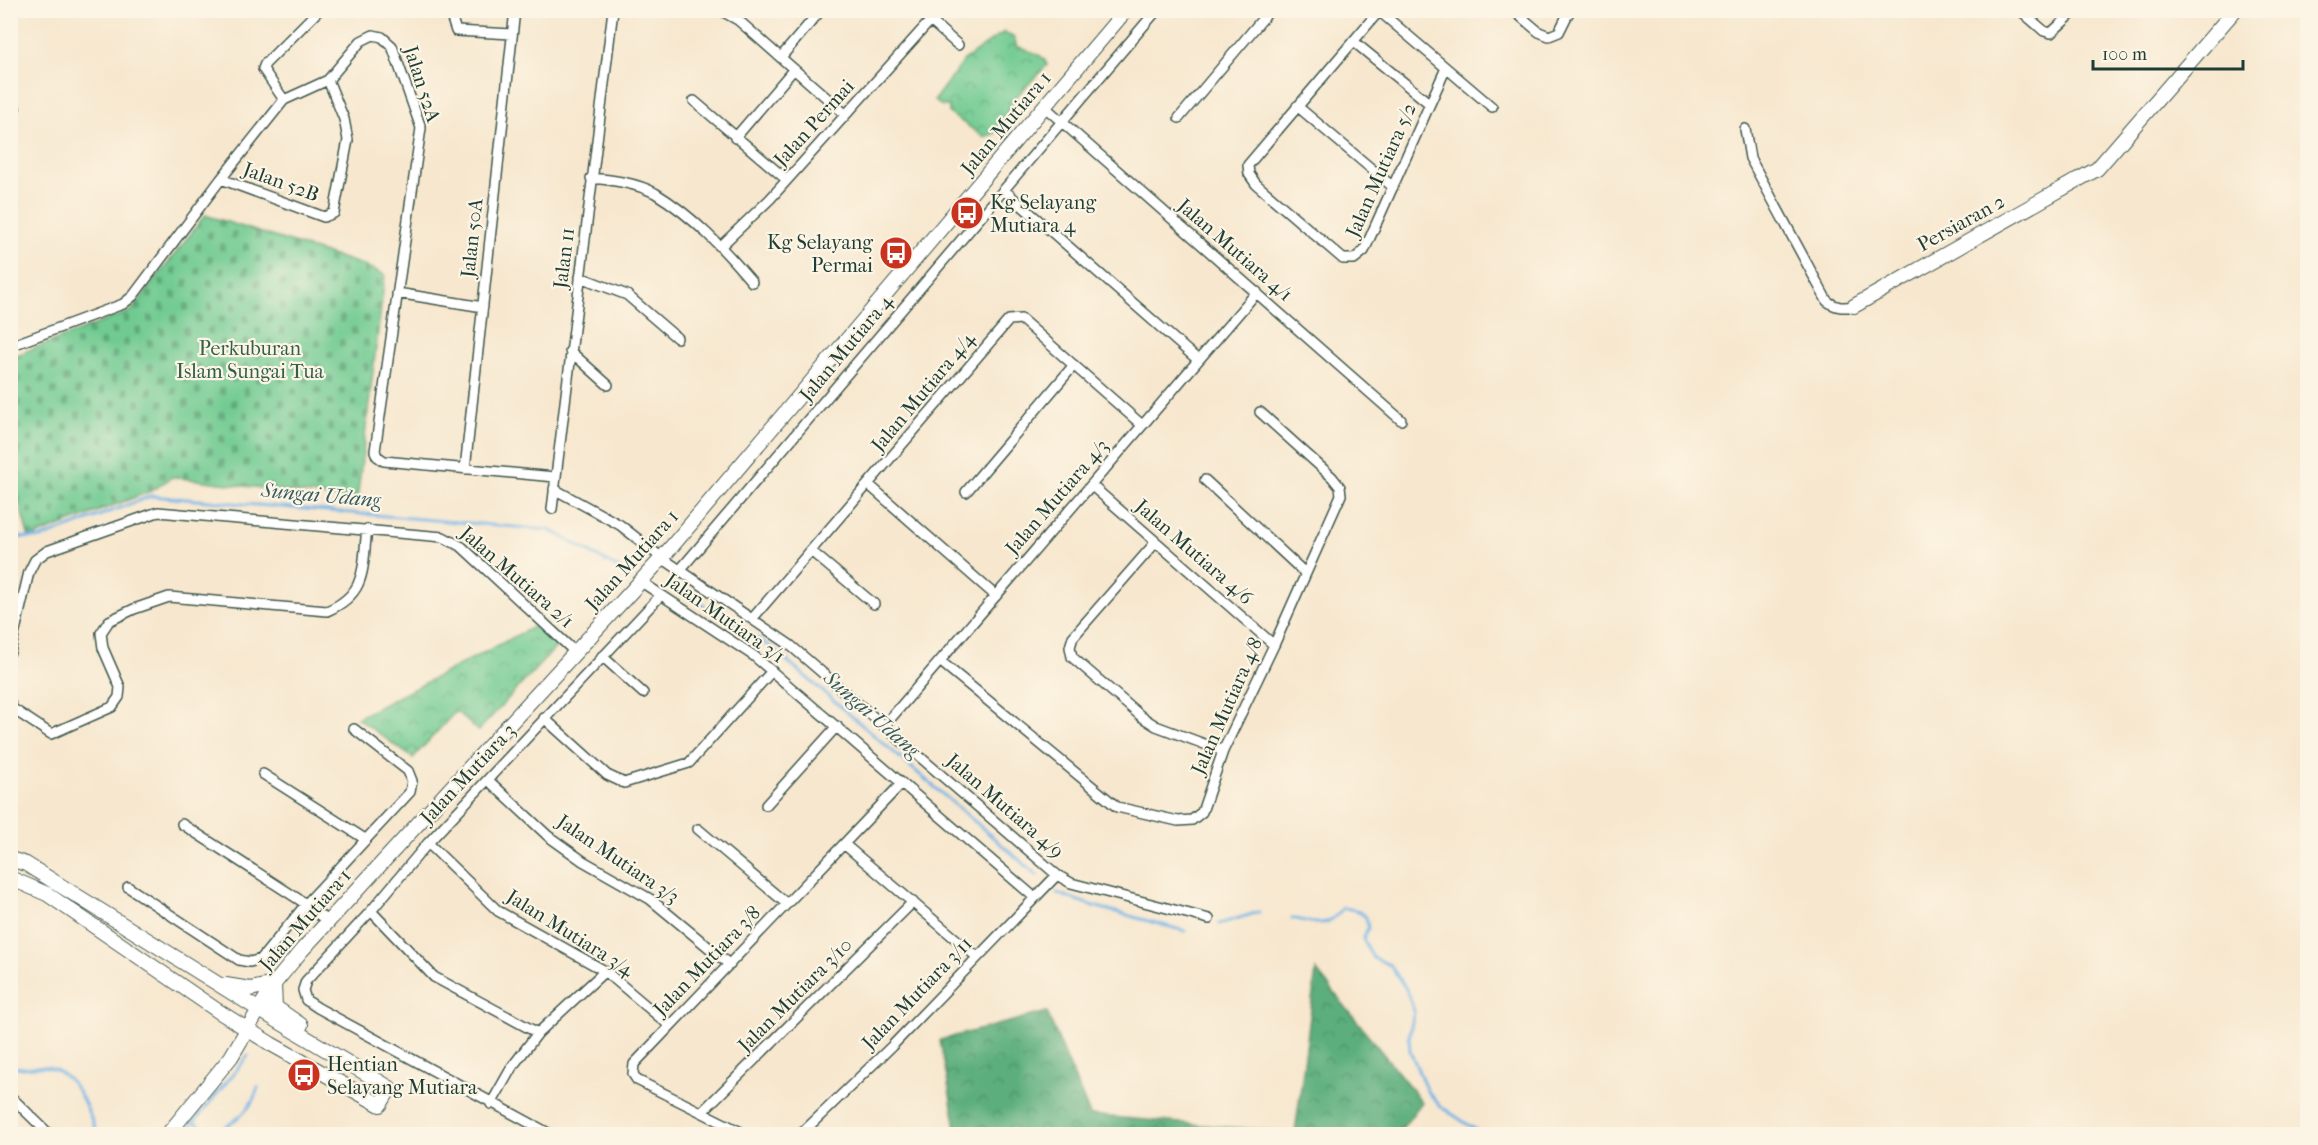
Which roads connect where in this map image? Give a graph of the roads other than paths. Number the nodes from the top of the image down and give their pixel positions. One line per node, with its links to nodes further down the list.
1 (319, 10): 25 (street)
2 (448, 10): 18 (street)
3 (515, 10): 18 (street, Jalan 50A)
4 (613, 10): 36 (street, Jalan 11)
5 (720, 10): 21 (street)
6 (821, 10): 21 (street)
7 (918, 10): 17 (street)
8 (1126, 10): 29 (street, Jalan Mutiara 1)
9 (1157, 10): 33 (street, Jalan Mutiara 4)
10 (1270, 10): 32 (street)
11 (1513, 10): 12 (street)
12 (1570, 10)
13 (2020, 10): 14 (street)
14 (2076, 10)
15 (2235, 10): 46 (street, Persiaran 2)
16 (1378, 11): 19 (street, Jalan Mutiara 5/2); 22 (street)
17 (930, 21): 20 (street); 31 (street, Jalan Permai)
18 (512, 34): 47 (street, Jalan 50A)
19 (1353, 41): 27 (street); 28 (street, Jalan Mutiara 5/2)
20 (958, 45)
21 (781, 57): 23 (street)
22 (1446, 68): 27 (street, Jalan Mutiara 5/2); 30 (street)
23 (794, 69): 31 (street); 35 (street)
24 (328, 80): 25 (street, Jalan 52A); 37 (street, Jalan 52B); 45 (street, Jalan 52A)
25 (284, 100): 37 (street, Jalan 52A)
26 (694, 101): 35 (street)
27 (1430, 104): 39 (street, Jalan Mutiara 5/2)
28 (1297, 106): 39 (street); 39 (street, Jalan Mutiara 5/2)
29 (1045, 107): 33 (street, Jalan Mutiara 4/1); 68 (street, Jalan Mutiara 1)
30 (1492, 107)
31 (845, 114): 38 (street, Jalan Permai)
32 (1179, 118)
33 (1063, 123): 40 (street, Jalan Mutiara 4); 44 (street, Jalan Mutiara 4/1)
34 (1745, 129): 46 (street, Persiaran 2)
35 (735, 138): 38 (street)
36 (591, 178): 41 (street); 42 (street, Jalan 11)
37 (221, 179): 49 (street, Jalan 52A)
38 (787, 180): 41 (street, Jalan Permai)
39 (1393, 187)
40 (1004, 190): 51 (street); 69 (street, Jalan Mutiara 4)
41 (722, 246): 43 (street)
42 (580, 277): 48 (street); 50 (street, Jalan 11)
43 (752, 282)
44 (1257, 292): 51 (street, Jalan Mutiara 4/3); 55 (street, Jalan Mutiara 4/1)
45 (397, 293): 47 (street); 57 (street, Jalan 52A)
46 (1854, 306)
47 (483, 307): 57 (street, Jalan 50A)
48 (677, 338)
49 (10, 346)
50 (570, 351): 53 (street); 58 (street, Jalan 11)
51 (1198, 360): 56 (street, Jalan Mutiara 4/3)
52 (1074, 366): 56 (street, Jalan Mutiara 4/4); 60 (street, Jalan Mutiara 4/4); 63 (street)
53 (608, 385)
54 (1260, 412): 70 (street, Jalan Mutiara 4/8)
55 (1401, 420)
56 (1142, 425): 61 (street, Jalan Mutiara 4/3)
57 (465, 469): 58 (street)
58 (555, 477): 62 (street, Jalan 11)
59 (1205, 480): 70 (street)
60 (868, 484): 67 (street, Jalan Mutiara 4/4); 73 (street)
61 (1090, 485): 66 (street, Jalan Mutiara 4/6); 73 (street, Jalan Mutiara 4/3)
62 (554, 489): 64 (street, Jalan 11); 68 (street, Jalan Mutiara 4/9)
63 (966, 492)
64 (552, 509)
65 (367, 529): 77 (street, Jalan Mutiara 2/1); 78 (street, Jalan Mutiara 2/1); 83 (street)
66 (1156, 542): 76 (street, Jalan Mutiara 4/6); 88 (street)
67 (811, 551): 74 (street); 75 (street, Jalan Mutiara 4/4)
68 (662, 558): 69 (street, Jalan Mutiara 4/9); 71 (street, Jalan Mutiara 1)
69 (680, 570): 75 (street, Jalan Mutiara 4/9)
70 (1305, 573): 76 (street, Jalan Mutiara 4/8)
71 (640, 581): 72 (street, Jalan Mutiara 3/1); 78 (street, Jalan Mutiara 1)
72 (661, 595): 79 (street, Jalan Mutiara 3); 81 (street, Jalan Mutiara 3/1)
73 (996, 596): 80 (street, Jalan Mutiara 4/3)
74 (874, 604)
75 (752, 619): 86 (street, Jalan Mutiara 4/9)
76 (1274, 645): 88 (street, Jalan Mutiara 4/8)
77 (10, 652)
78 (575, 652): 108 (street, Jalan Mutiara 1)
79 (602, 656): 82 (street); 84 (street, Jalan Mutiara 3)
80 (940, 661): 86 (street, Jalan Mutiara 4/3); 88 (street, Jalan Mutiara 4/8)
81 (772, 671): 84 (street); 85 (street, Jalan Mutiara 3/1)
82 (643, 693)
83 (10, 703)
84 (544, 718): 90 (street, Jalan Mutiara 3)
85 (837, 726): 91 (street, Jalan Mutiara 3/1); 92 (street)
86 (884, 726): 99 (street, Jalan Mutiara 4/9)
87 (354, 729): 95 (street)
88 (1223, 751)
89 (263, 774): 95 (street)
90 (488, 780): 96 (street, Jalan Mutiara 3); 110 (street, Jalan Mutiara 3/3)
91 (902, 783): 97 (street, Jalan Mutiara 3/8); 102 (street, Jalan Mutiara 3/1)
92 (766, 806)
93 (182, 824): 104 (street)
94 (698, 829): 105 (street)
95 (365, 839): 104 (street)
96 (428, 843): 106 (street, Jalan Mutiara 3); 111 (street, Jalan Mutiara 3/4)
97 (845, 845): 103 (street); 105 (street, Jalan Mutiara 3/8)
98 (10, 859): 112 (street)
99 (1057, 874): 102 (street, Jalan Mutiara 3/11); 107 (street, Jalan Mutiara 4/9)
100 (10, 878): 115 (street)
101 (128, 887): 104 (street)
102 (1034, 897): 109 (street, Jalan Mutiara 3/11)
103 (913, 902): 109 (street); 124 (street, Jalan Mutiara 3/10)
104 (306, 904): 108 (street)
105 (787, 904): 110 (street, Jalan Mutiara 3/8)
106 (371, 911): 118 (street); 123 (street, Jalan Mutiara 3)
107 (1209, 919)
108 (327, 922): 113 (street, Jalan Mutiara 1)
109 (977, 957): 129 (street, Jalan Mutiara 3/11)
110 (730, 965): 116 (street, Jalan Mutiara 3/8)
111 (605, 971): 116 (street, Jalan Mutiara 3/4); 118 (street)
112 (218, 984): 113 (street); 114 (street)
113 (274, 984): 114 (street, Jalan Mutiara 1); 120 (street)
114 (258, 1009): 117 (street, Jalan Mutiara 1); 120 (street)
115 (218, 1011): 117 (street); 121 (street)
116 (670, 1026): 124 (street, Jalan Mutiara 3/8)
117 (247, 1029): 119 (street); 121 (street, Jalan Mutiara 1)
118 (538, 1032): 123 (street)
119 (271, 1044): 120 (street); 121 (street)
120 (318, 1046)
121 (231, 1057): 126 (street, Jalan Mutiara 1)
122 (10, 1096): 125 (street)
123 (491, 1104): 127 (street)
124 (702, 1112): 128 (street, Jalan Mutiara 3/8)
125 (49, 1134)
126 (168, 1134)
127 (550, 1134)
128 (745, 1134)
129 (801, 1134)

